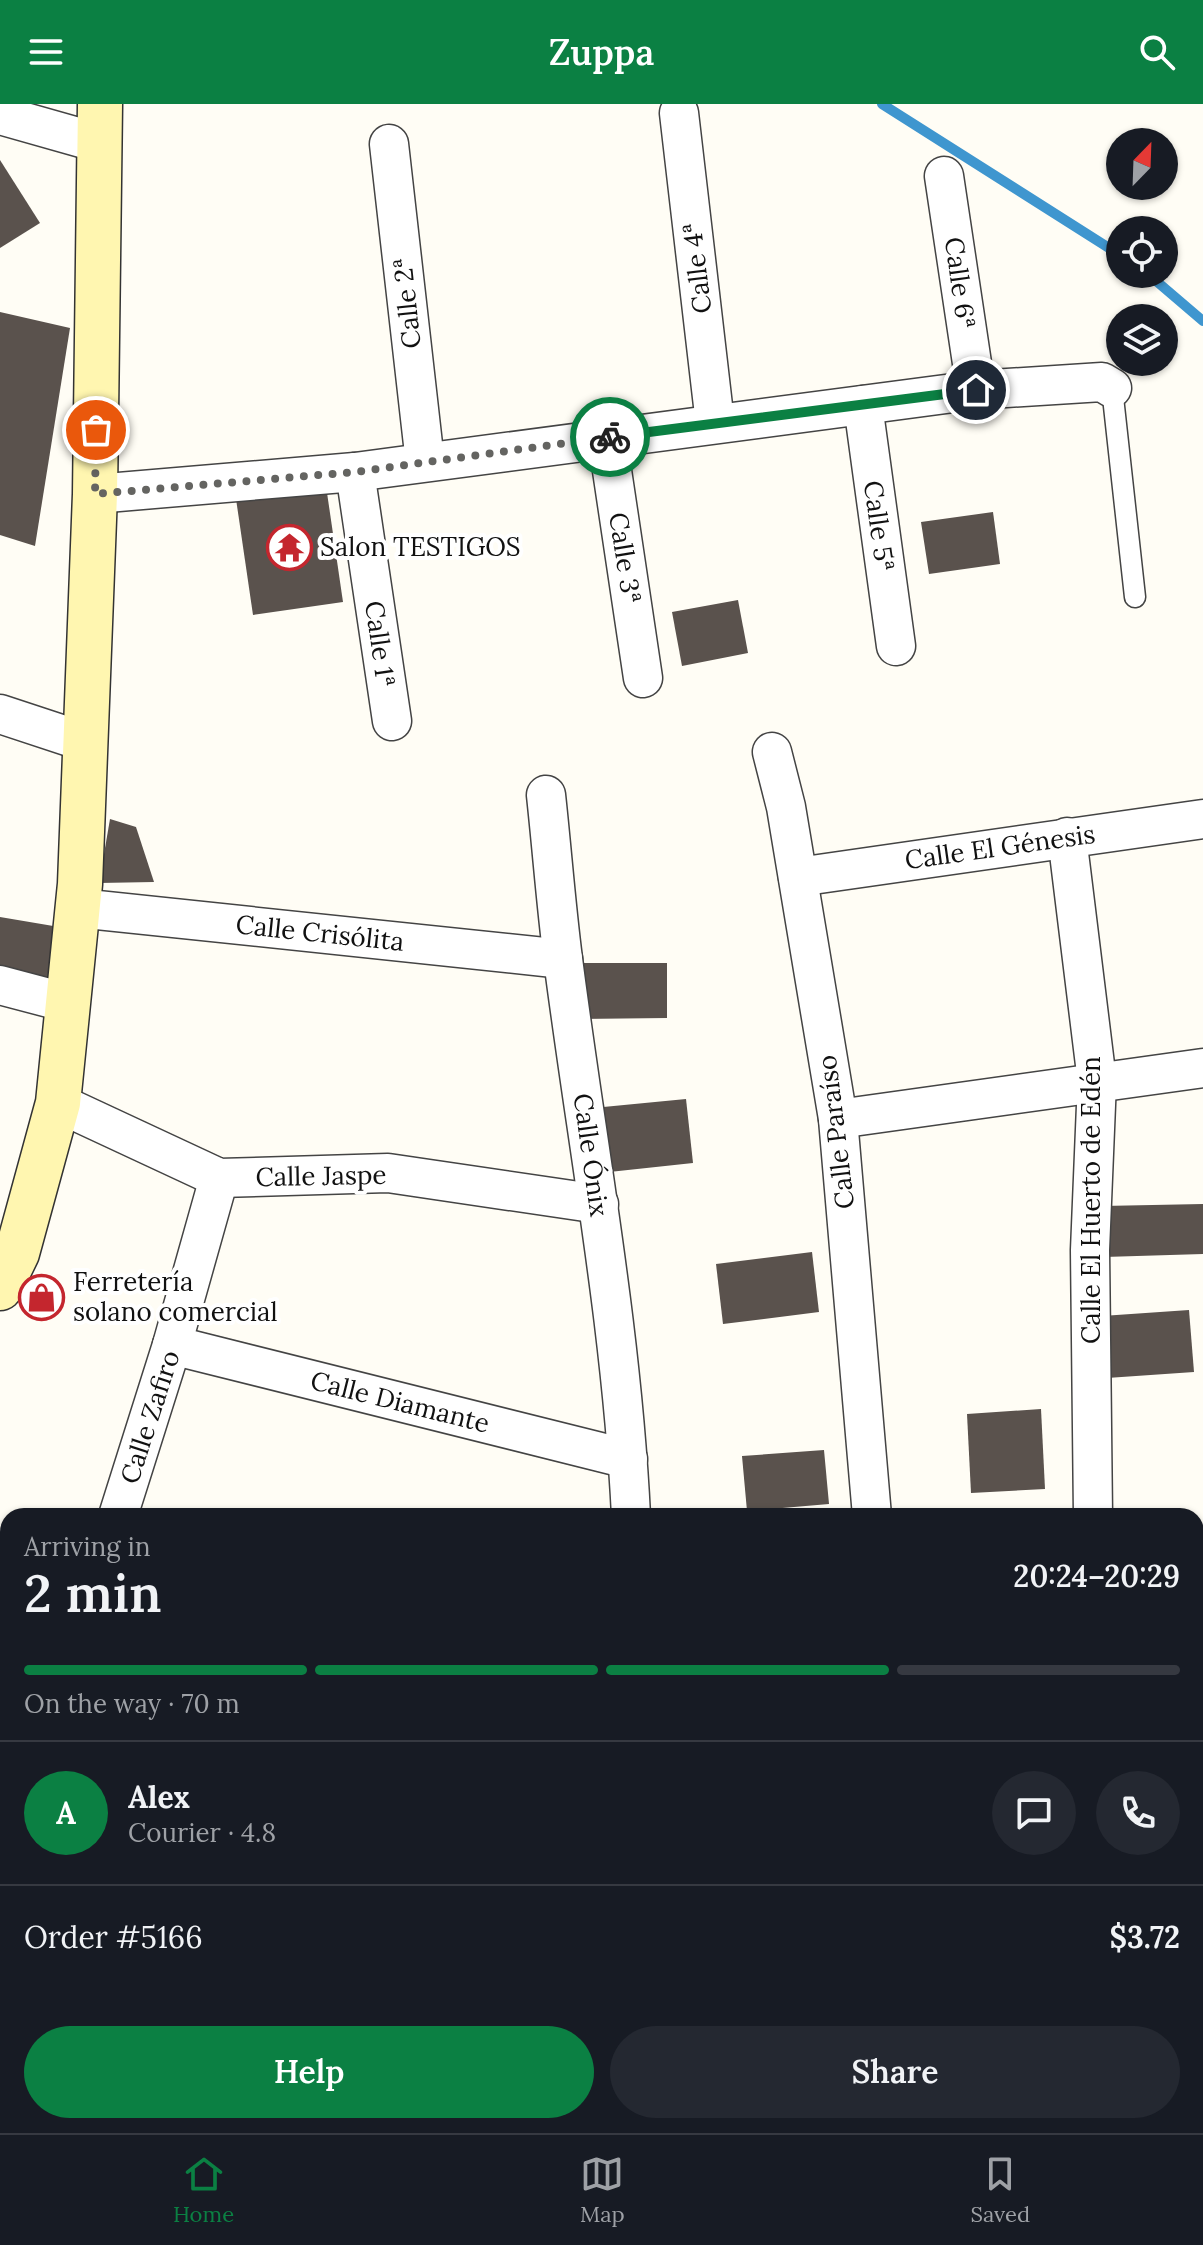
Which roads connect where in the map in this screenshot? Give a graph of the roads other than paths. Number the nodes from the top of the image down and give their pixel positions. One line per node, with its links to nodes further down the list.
1 (679, 113): 9 (street, Calle 4ª)
2 (0, 115): 3 (street)
3 (100, 124): 13 (main road)
4 (389, 144): 11 (street, Calle 2ª)
5 (944, 176): 7 (street, Calle 6ª)
6 (1112, 388): 7 (street); 14 (lane)
7 (976, 390): 8 (street)
8 (863, 405): 9 (street); 15 (street, Calle 5ª)
9 (715, 423): 10 (street)
10 (607, 437): 11 (street); 16 (street, Calle 3ª)
11 (425, 462): 12 (street)
12 (355, 472): 13 (street); 18 (street, Calle 1ª)
13 (95, 494): 19 (main road)
14 (1135, 597)
15 (896, 646)
16 (643, 678)
17 (0, 714): 19 (street)
18 (392, 721)
19 (85, 742): 25 (main road)
20 (772, 752): 24 (street, Calle Paraíso)
21 (546, 795): 26 (street, Calle Ónix)
22 (1203, 819): 23 (street, Calle El Génesis)
23 (1067, 837): 24 (street, Calle El Génesis); 30 (street, Calle El Huerto de Edén)
24 (798, 877): 32 (street, Calle Paraíso)
25 (78, 908): 26 (street, Calle Crisólita); 28 (main road)
26 (563, 959): 34 (street, Calle Ónix)
27 (0, 985): 28 (street)
28 (68, 1003): 31 (main road)
29 (1203, 1068): 30 (street)
30 (1097, 1081): 32 (street); 41 (street, Calle El Huerto de Edén)
31 (58, 1103): 33 (street, Calle Jaspe); 35 (main road)
32 (838, 1119): 40 (street, Calle Paraíso)
33 (219, 1178): 34 (street, Calle Jaspe); 36 (street, Calle Zafiro)
34 (599, 1204): 37 (street, Calle Ónix)
35 (0, 1288)
36 (172, 1345): 37 (street, Calle Diamante); 38 (street, Calle Zafiro)
37 (628, 1459): 39 (street, Calle Ónix)
38 (121, 1508)
39 (631, 1508)
40 (871, 1508)
41 (1093, 1508)

